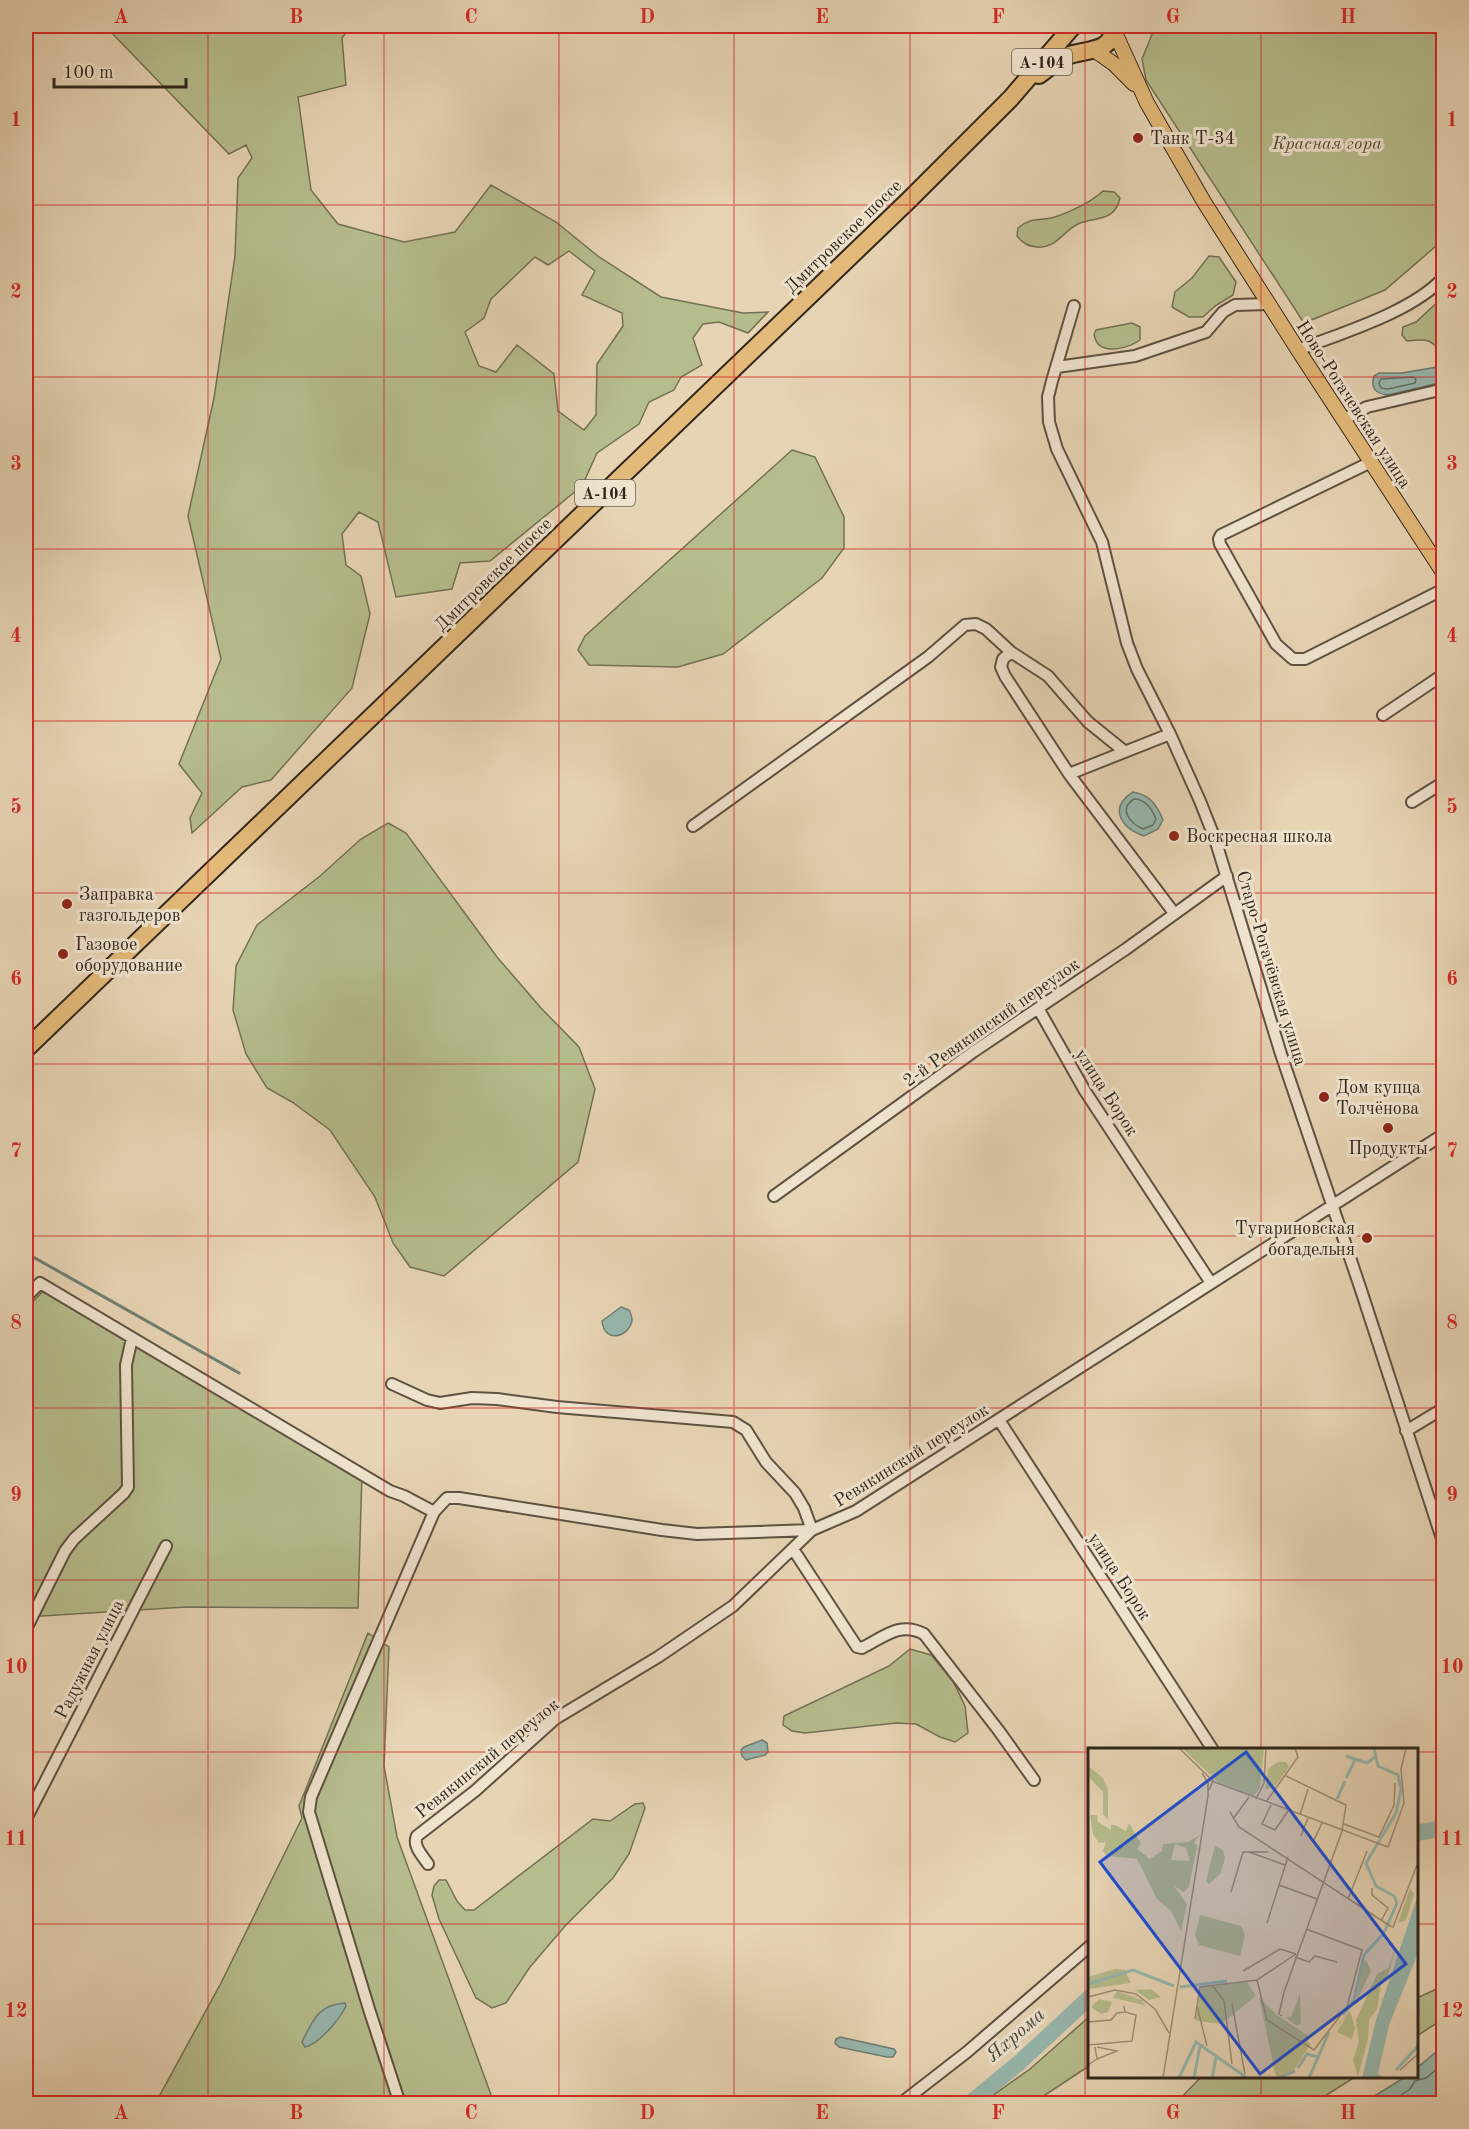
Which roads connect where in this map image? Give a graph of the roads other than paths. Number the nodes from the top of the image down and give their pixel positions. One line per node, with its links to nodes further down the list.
1 (1073, 26): 3 (highway, А-104); 4 (highway, А-104)
2 (1112, 26): 3 (highway, А-104); 5 (main road)
3 (1091, 50): 4 (highway, А-104); 5 (main road)
4 (1011, 98): 28 (highway, Дмитровское шоссе / А-104)
5 (1148, 103): 7 (main road, Ново-Рогачевская улица)
6 (1443, 277): 9 (street)
7 (1268, 304): 9 (main road, Ново-Рогачевская улица); 10 (street)
8 (1074, 306): 10 (street, Старо-Рогачёвская улица)
9 (1298, 350): 12 (main road, Ново-Рогачевская улица)
10 (1057, 367): 19 (street, Старо-Рогачёвская улица)
11 (1443, 389): 12 (street)
12 (1343, 420): 13 (main road, Ново-Рогачевская улица)
13 (1371, 462): 14 (main road, Ново-Рогачевская улица); 15 (street)
14 (1443, 574)
15 (1443, 589)
16 (1011, 652): 20 (street); 21 (street); 24 (street)
17 (1443, 674): 18 (street)
18 (1383, 715)
19 (1170, 734): 20 (street); 25 (street, Старо-Рогачёвская улица)
20 (1124, 751): 21 (street)
21 (1069, 774): 26 (street)
22 (1443, 782): 23 (street)
23 (1412, 802)
24 (693, 826)
25 (1227, 876): 26 (street, 2-й Ревякинский переулок); 31 (street, Старо-Рогачёвская улица)
26 (1174, 913): 27 (street, 2-й Ревякинский переулок)
27 (1038, 1008): 30 (street, 2-й Ревякинский переулок); 32 (street, улица Борок)
28 (26, 1049)
29 (1443, 1134): 31 (street, Ревякинский переулок)
30 (774, 1196)
31 (1332, 1204): 32 (street, Ревякинский переулок); 38 (street, Старо-Рогачёвская улица)
32 (1211, 1283): 37 (street, Ревякинский переулок)
33 (26, 1298): 34 (street)
34 (132, 1338): 39 (street); 44 (street)
35 (392, 1384): 40 (street)
36 (1443, 1408): 38 (street)
37 (999, 1420): 40 (street, Ревякинский переулок); 45 (street, улица Борок)
38 (1406, 1431): 41 (street, Старо-Рогачёвская улица)
39 (434, 1512): 40 (street); 50 (street)
40 (812, 1530): 43 (street, Ревякинский переулок)
41 (1443, 1545)
42 (166, 1546): 47 (street, Радужная улица)
43 (793, 1549): 46 (street); 48 (street, Ревякинский переулок)
44 (26, 1629)
45 (1212, 1748)
46 (1034, 1780)
47 (26, 1819)
48 (428, 1864)
49 (1088, 1947): 51 (street)
50 (400, 2103)
51 (900, 2103)

